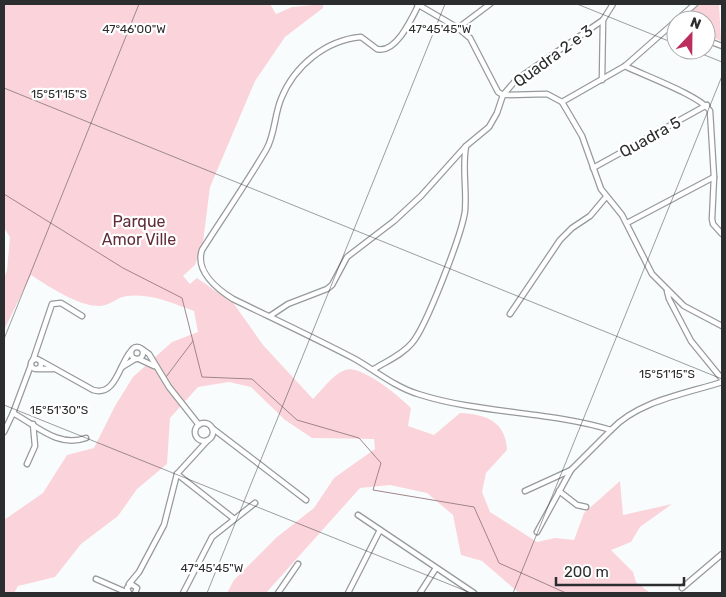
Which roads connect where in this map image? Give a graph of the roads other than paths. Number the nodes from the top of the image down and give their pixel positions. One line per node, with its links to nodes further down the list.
1 (418, 4): 5 (street); 21 (street)
2 (490, 4): 5 (street)
3 (613, 4): 4 (street)
4 (604, 20): 8 (street); 9 (street, Quadra 2 e 3)
5 (458, 28): 9 (street)
6 (666, 31): 7 (street)
7 (625, 66): 8 (street); 11 (street)
8 (602, 80): 10 (street)
9 (503, 95): 10 (street); 12 (street)
10 (562, 102): 13 (street)
11 (707, 105): 13 (street, Quadra 5); 14 (street)
12 (466, 146): 21 (street); 32 (street)
13 (593, 168): 15 (street)
14 (714, 177): 16 (street); 17 (street)
15 (606, 197): 16 (street); 19 (street)
16 (627, 223): 18 (street)
17 (722, 234)
18 (667, 290): 22 (street); 34 (street)
19 (510, 314)
20 (82, 316): 26 (street)
21 (270, 316): 32 (street)
22 (722, 326)
23 (142, 349): 24 (street); 25 (street); 28 (street)
24 (131, 351): 25 (street); 30 (street)
25 (137, 359): 28 (street); 30 (street)
26 (38, 360): 27 (street); 29 (street); 31 (street)
27 (31, 365): 31 (street); 33 (street)
28 (156, 367): 37 (street)
29 (53, 368): 30 (street); 31 (street)
30 (121, 368)
31 (38, 369): 33 (street)
32 (374, 369): 39 (street)
33 (25, 379): 35 (street)
34 (722, 380): 39 (street)
35 (13, 413): 36 (street); 40 (street)
36 (33, 424): 42 (street); 46 (street)
37 (199, 425): 38 (street); 44 (street)
38 (212, 428): 41 (street); 43 (street)
39 (611, 430): 47 (street)
40 (4, 432)
41 (221, 433): 43 (street); 51 (street)
42 (86, 438)
43 (210, 438): 44 (street); 45 (street)
44 (200, 440): 45 (street)
45 (199, 450): 48 (street)
46 (27, 464)
47 (571, 470): 49 (street); 50 (street)
48 (177, 474): 55 (street); 61 (street)
49 (525, 491)
50 (559, 491): 53 (street); 57 (street)
51 (306, 500)
52 (255, 503): 55 (street)
53 (586, 507)
54 (358, 515): 56 (street)
55 (234, 518): 68 (street)
56 (380, 530): 60 (street); 70 (street)
57 (537, 532)
58 (722, 554): 65 (street)
59 (298, 564): 69 (street)
60 (436, 568): 71 (street); 72 (street)
61 (139, 572): 63 (street); 66 (street)
62 (96, 580): 64 (street)
63 (129, 585): 64 (street); 66 (street); 67 (street)
64 (117, 588): 67 (street)
65 (682, 588)
66 (137, 591)
67 (128, 593)
68 (183, 593)
69 (278, 593)
70 (348, 593)
71 (420, 593)
72 (474, 593)

